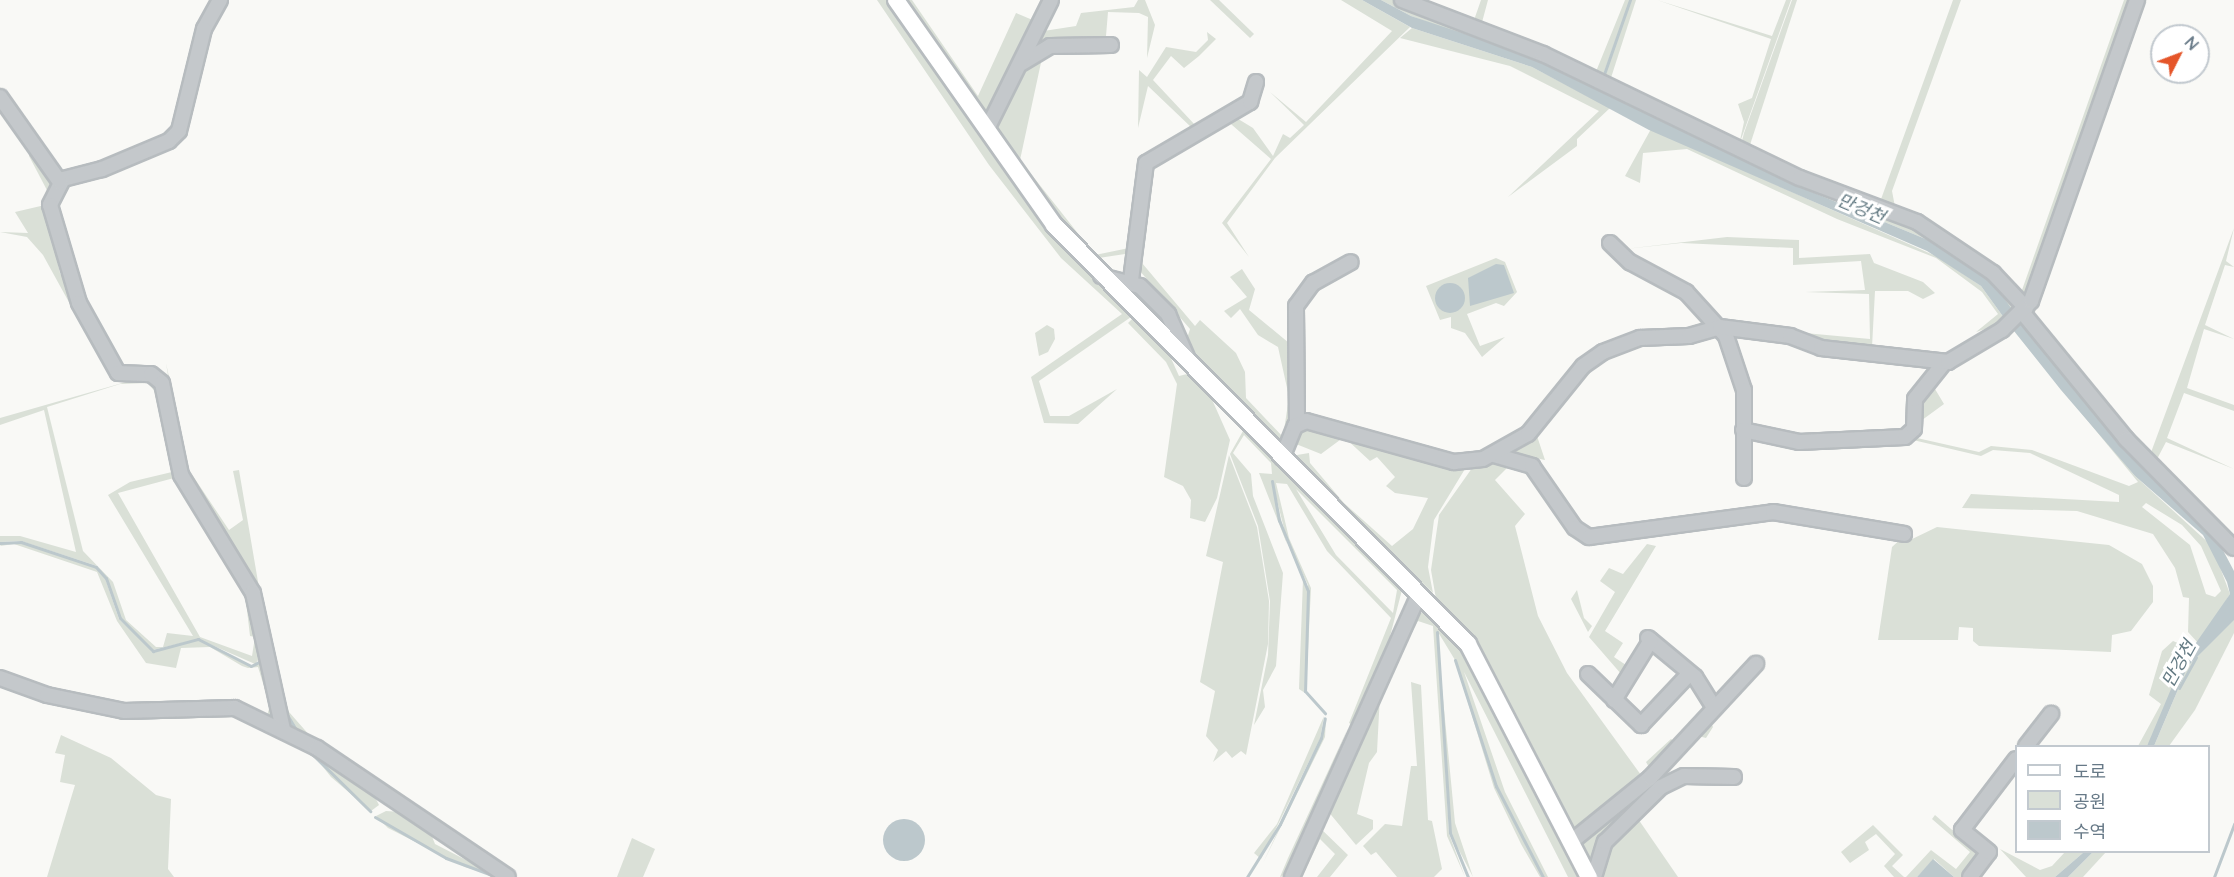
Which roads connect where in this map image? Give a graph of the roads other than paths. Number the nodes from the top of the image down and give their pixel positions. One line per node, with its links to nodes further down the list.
1 (220, 0): 11 (street)
2 (896, 0): 10 (main road)
3 (1051, 0): 7 (street)
4 (1402, 0): 16 (street)
5 (2137, 0): 16 (street)
6 (1111, 45): 7 (street)
7 (1015, 71): 10 (street)
8 (1256, 82): 15 (street)
9 (0, 97): 11 (street)
10 (987, 129): 14 (main road)
11 (60, 182): 35 (street)
12 (1610, 243): 17 (street)
13 (1351, 262): 20 (street)
14 (1101, 276): 15 (street); 19 (main road)
15 (1131, 280): 19 (street)
16 (2023, 313): 18 (street); 26 (street)
17 (1720, 327): 18 (street); 21 (street); 22 (street)
18 (1943, 364): 21 (street)
19 (1192, 368): 23 (main road)
20 (1297, 423): 22 (street); 23 (street)
21 (1743, 430): 24 (street)
22 (1494, 455): 25 (street)
23 (1282, 458): 27 (main road)
24 (1744, 478)
25 (1904, 534)
26 (2234, 548)
27 (1419, 595): 39 (main road); 41 (street)
28 (1756, 664): 33 (street)
29 (1690, 673): 32 (street); 32 (street); 33 (street)
30 (1588, 674): 32 (street)
31 (0, 678): 35 (street)
32 (1614, 700)
33 (1714, 708): 39 (street)
34 (2051, 714): 36 (street)
35 (283, 729): 40 (street)
36 (2028, 745)
37 (2015, 760): 44 (street)
38 (1734, 777): 43 (street)
39 (1571, 842): 42 (main road)
40 (508, 877)
41 (1292, 877)
42 (1589, 877)
43 (1594, 877)
44 (1970, 877)

